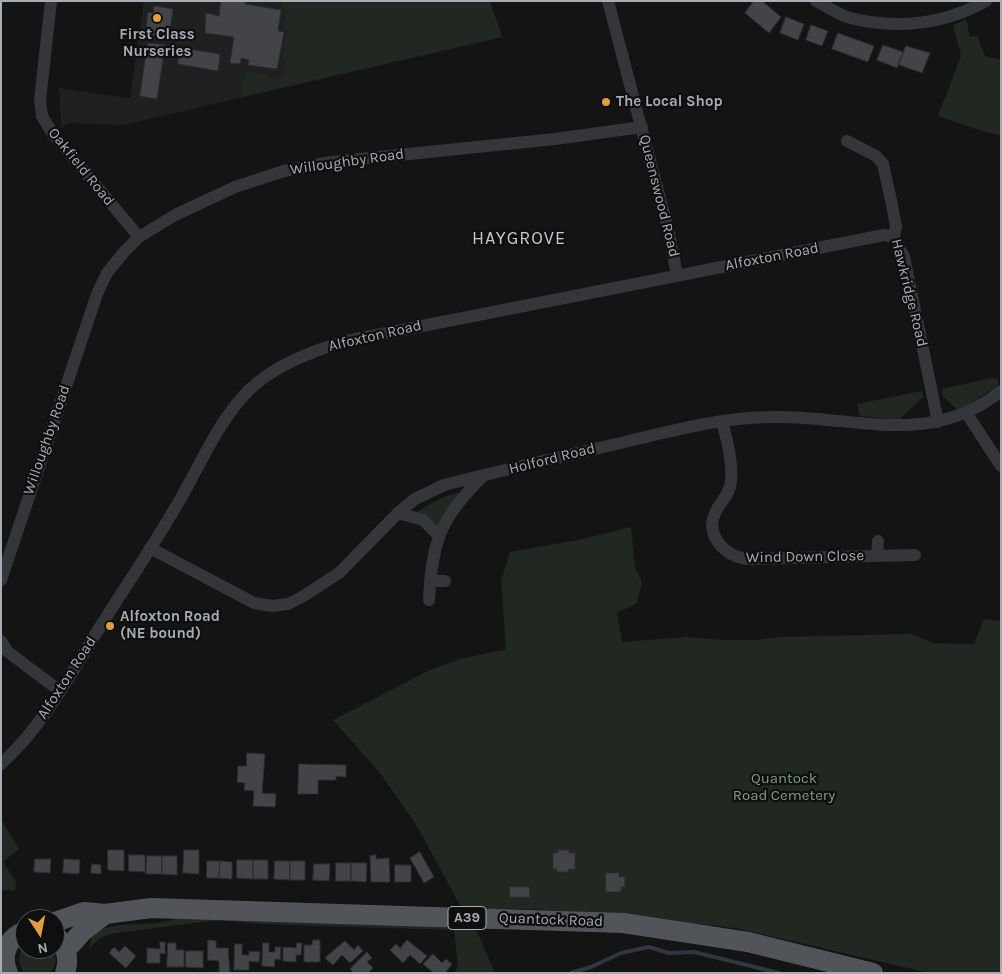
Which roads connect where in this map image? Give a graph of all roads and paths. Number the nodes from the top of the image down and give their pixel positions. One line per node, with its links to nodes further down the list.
1 (50, 1): 7 (street, Oakfield Road)
2 (608, 1): 5 (street, Queenswood Road)
3 (816, 1): 4 (street)
4 (986, 1)
5 (642, 127): 7 (street, Willoughby Road); 9 (street, Queenswood Road)
6 (852, 148): 8 (street, Hawkridge Road)
7 (140, 237): 22 (street, Willoughby Road)
8 (894, 237): 9 (street, Alfoxton Road); 13 (street, Hawkridge Road)
9 (677, 275): 19 (street, Alfoxton Road)
10 (1001, 391): 11 (street, Holford Road)
11 (966, 414): 13 (street, Holford Road); 14 (street)
12 (722, 421): 13 (street, Holford Road); 15 (street, Holford Road); 21 (street, Wind Down Close)
13 (938, 422)
14 (1001, 466)
15 (484, 475): 16 (street, Holford Road); 17 (street)
16 (398, 513): 17 (street); 19 (street, Holford Road)
17 (438, 535): 23 (street)
18 (878, 541): 21 (street, Wind Down Close)
19 (150, 548): 27 (street, Alfoxton Road)
20 (915, 555): 21 (street, Wind Down Close)
21 (877, 556)
22 (1, 580)
23 (430, 581): 24 (street); 25 (street)
24 (445, 581)
25 (429, 600)
26 (1, 641): 27 (street)
27 (60, 691): 28 (street, Alfoxton Road)
28 (1, 764)
29 (105, 914): 30 (main road, Quantock Road / A39); 32 (main road, Quantock Road / A39); 34 (main road, Quantock Road / A39)
30 (65, 919)
31 (14, 933): 33 (main road)
32 (64, 960)
33 (5, 967)
34 (873, 973)

